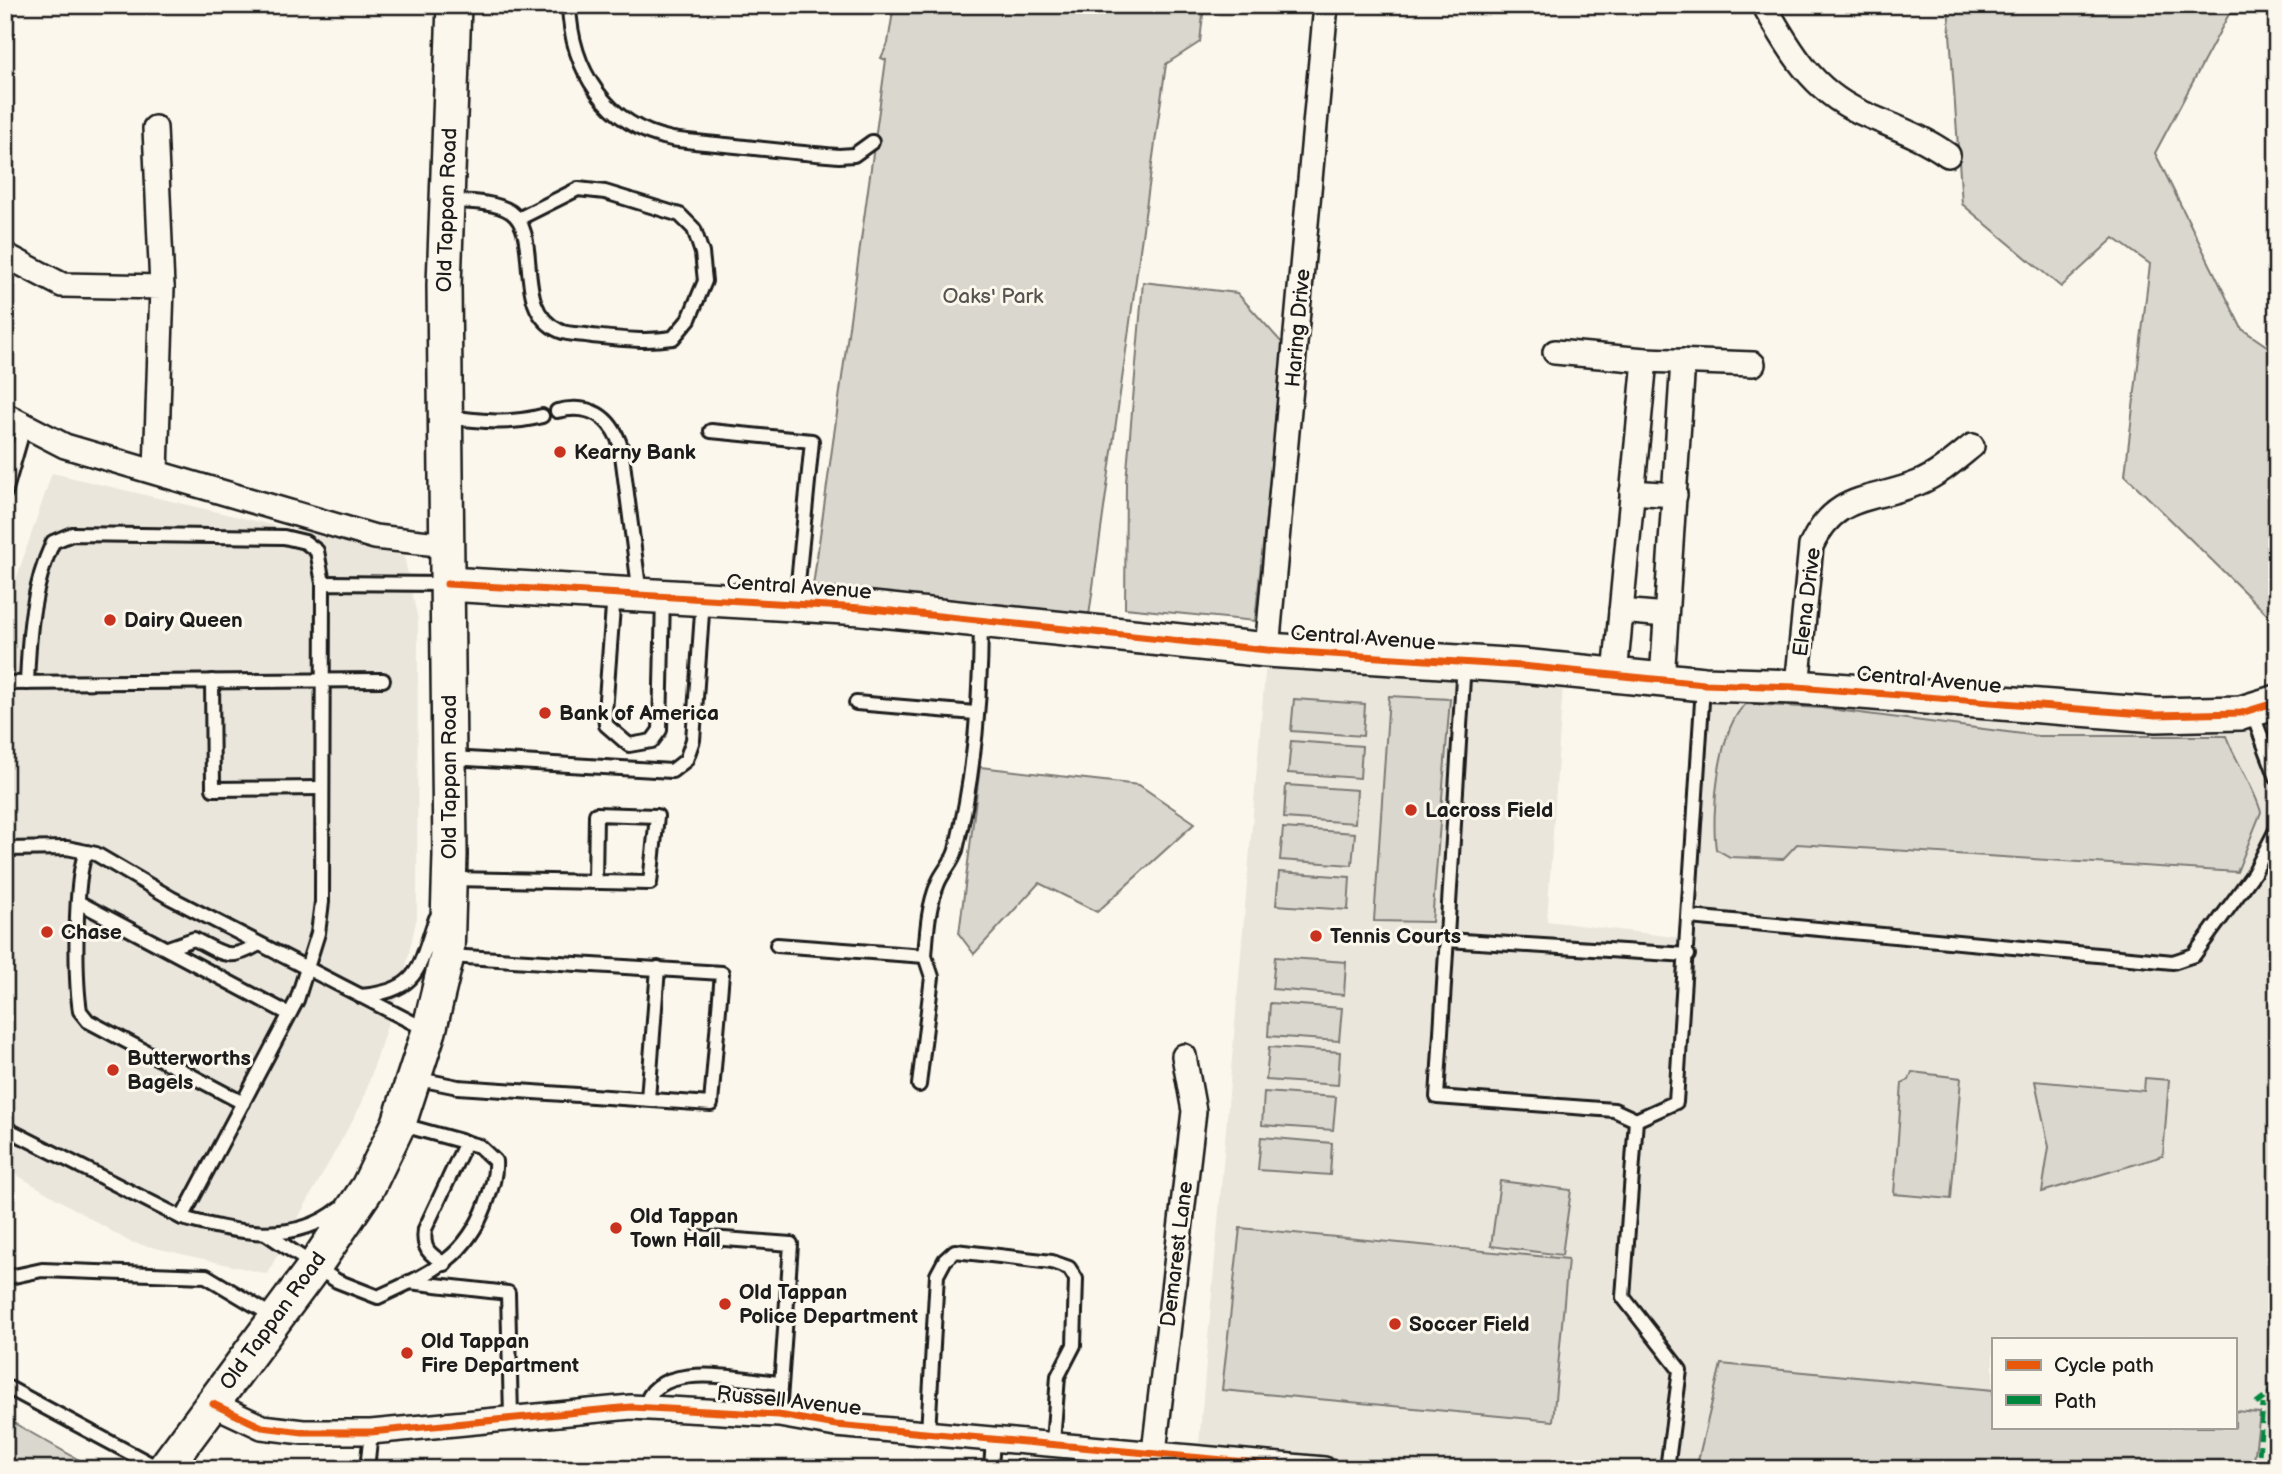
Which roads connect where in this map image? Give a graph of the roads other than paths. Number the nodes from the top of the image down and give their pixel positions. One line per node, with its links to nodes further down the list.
1 (454, 5): 8 (street, Old Tappan Road)
2 (569, 5): 6 (lane)
3 (1326, 5): 35 (street, Haring Drive)
4 (1764, 5): 7 (street)
5 (155, 128): 11 (street)
6 (872, 142)
7 (1948, 155)
8 (447, 201): 9 (lane); 18 (street, Old Tappan Road)
9 (518, 219): 9 (lane)
10 (5, 255): 11 (street)
11 (162, 287): 22 (street)
12 (1555, 352): 13 (street)
13 (1645, 360): 14 (street); 23 (street)
14 (1683, 361): 15 (street); 25 (street)
15 (1753, 364)
16 (557, 411): 29 (lane)
17 (542, 416): 18 (lane)
18 (446, 417): 26 (street, Old Tappan Road)
19 (14, 421): 22 (street); 24 (lane)
20 (711, 431): 31 (lane)
21 (1972, 446): 45 (street, Elena Drive)
22 (156, 471): 26 (street)
23 (1632, 492): 25 (street); 32 (street)
24 (5, 493)
25 (1675, 495): 33 (street)
26 (447, 545): 28 (street, Old Tappan Road)
27 (323, 583): 28 (lane); 38 (lane); 42 (lane)
28 (447, 584): 29 (street, Central Avenue); 49 (street, Old Tappan Road)
29 (639, 595): 29 (lane); 30 (street, Central Avenue)
30 (703, 599): 31 (street, Central Avenue); 49 (lane)
31 (796, 604): 34 (street, Central Avenue)
32 (1621, 611): 33 (street); 37 (street)
33 (1666, 615): 40 (street)
34 (981, 620): 35 (street, Central Avenue); 48 (lane)
35 (1267, 650): 36 (street, Central Avenue)
36 (1464, 662): 37 (street, Central Avenue); 59 (lane)
37 (1615, 675): 40 (street, Central Avenue)
38 (322, 680): 39 (lane); 41 (lane); 51 (lane)
39 (383, 680)
40 (1662, 680): 44 (street, Central Avenue)
41 (212, 681): 42 (lane); 51 (lane)
42 (27, 682): 43 (lane)
43 (5, 683)
44 (1704, 684): 45 (street, Central Avenue); 58 (lane)
45 (1797, 687): 47 (street, Central Avenue)
46 (856, 703): 48 (lane)
47 (2264, 706): 50 (lane)
48 (975, 713): 65 (lane)
49 (449, 757): 55 (street, Old Tappan Road)
50 (2277, 778)
51 (322, 788): 67 (lane)
52 (2277, 828): 58 (lane)
53 (5, 849): 54 (lane)
54 (86, 852): 57 (lane); 60 (lane)
55 (449, 879): 56 (lane); 64 (street, Old Tappan Road); 68 (lane)
56 (595, 882): 56 (lane)
57 (80, 903): 62 (lane); 75 (lane)
58 (1690, 917): 63 (lane)
59 (1447, 940): 63 (lane); 76 (lane)
60 (259, 944): 62 (lane); 67 (lane)
61 (777, 945): 65 (lane)
62 (168, 948): 69 (lane)
63 (1688, 955): 76 (lane)
64 (447, 956): 66 (lane); 70 (street, Old Tappan Road)
65 (925, 956): 73 (lane)
66 (658, 968): 74 (lane); 74 (lane)
67 (308, 969): 68 (lane); 69 (lane)
68 (360, 996): 70 (lane)
69 (289, 1014): 75 (lane)
70 (429, 1031): 72 (street, Old Tappan Road)
71 (1184, 1056): 99 (street, Demarest Lane)
72 (414, 1078): 74 (lane); 77 (street, Old Tappan Road)
73 (919, 1085)
74 (648, 1099)
75 (243, 1102): 81 (lane)
76 (1636, 1120): 105 (lane)
77 (399, 1124): 79 (lane); 80 (street, Old Tappan Road)
78 (5, 1128): 81 (lane)
79 (466, 1142): 84 (lane); 84 (lane)
80 (368, 1187): 82 (lane); 85 (street, Old Tappan Road)
81 (182, 1218): 82 (lane)
82 (267, 1234): 85 (lane)
83 (697, 1237): 89 (lane)
84 (444, 1264): 87 (lane)
85 (314, 1267): 87 (lane); 88 (street, Old Tappan Road)
86 (5, 1278): 88 (lane)
87 (409, 1283): 94 (lane)
88 (276, 1318): 91 (street, Old Tappan Road)
89 (781, 1383): 92 (lane); 93 (lane)
90 (5, 1386): 101 (lane)
91 (214, 1404): 95 (street, Russell Avenue); 101 (street, Old Tappan Road)
92 (645, 1408): 93 (street, Russell Avenue); 94 (street, Russell Avenue)
93 (779, 1415): 96 (street, Russell Avenue)
94 (511, 1416): 95 (street, Russell Avenue)
95 (371, 1432): 102 (lane)
96 (928, 1433): 97 (street, Russell Avenue); 98 (lane)
97 (993, 1438): 98 (street, Russell Avenue); 103 (lane)
98 (1054, 1443): 99 (street, Russell Avenue)
99 (1154, 1452): 100 (street, Russell Avenue)
100 (1198, 1463): 104 (street, Russell Avenue)
101 (162, 1469)
102 (367, 1469)
103 (991, 1469)
104 (1320, 1469)
105 (1667, 1469)

